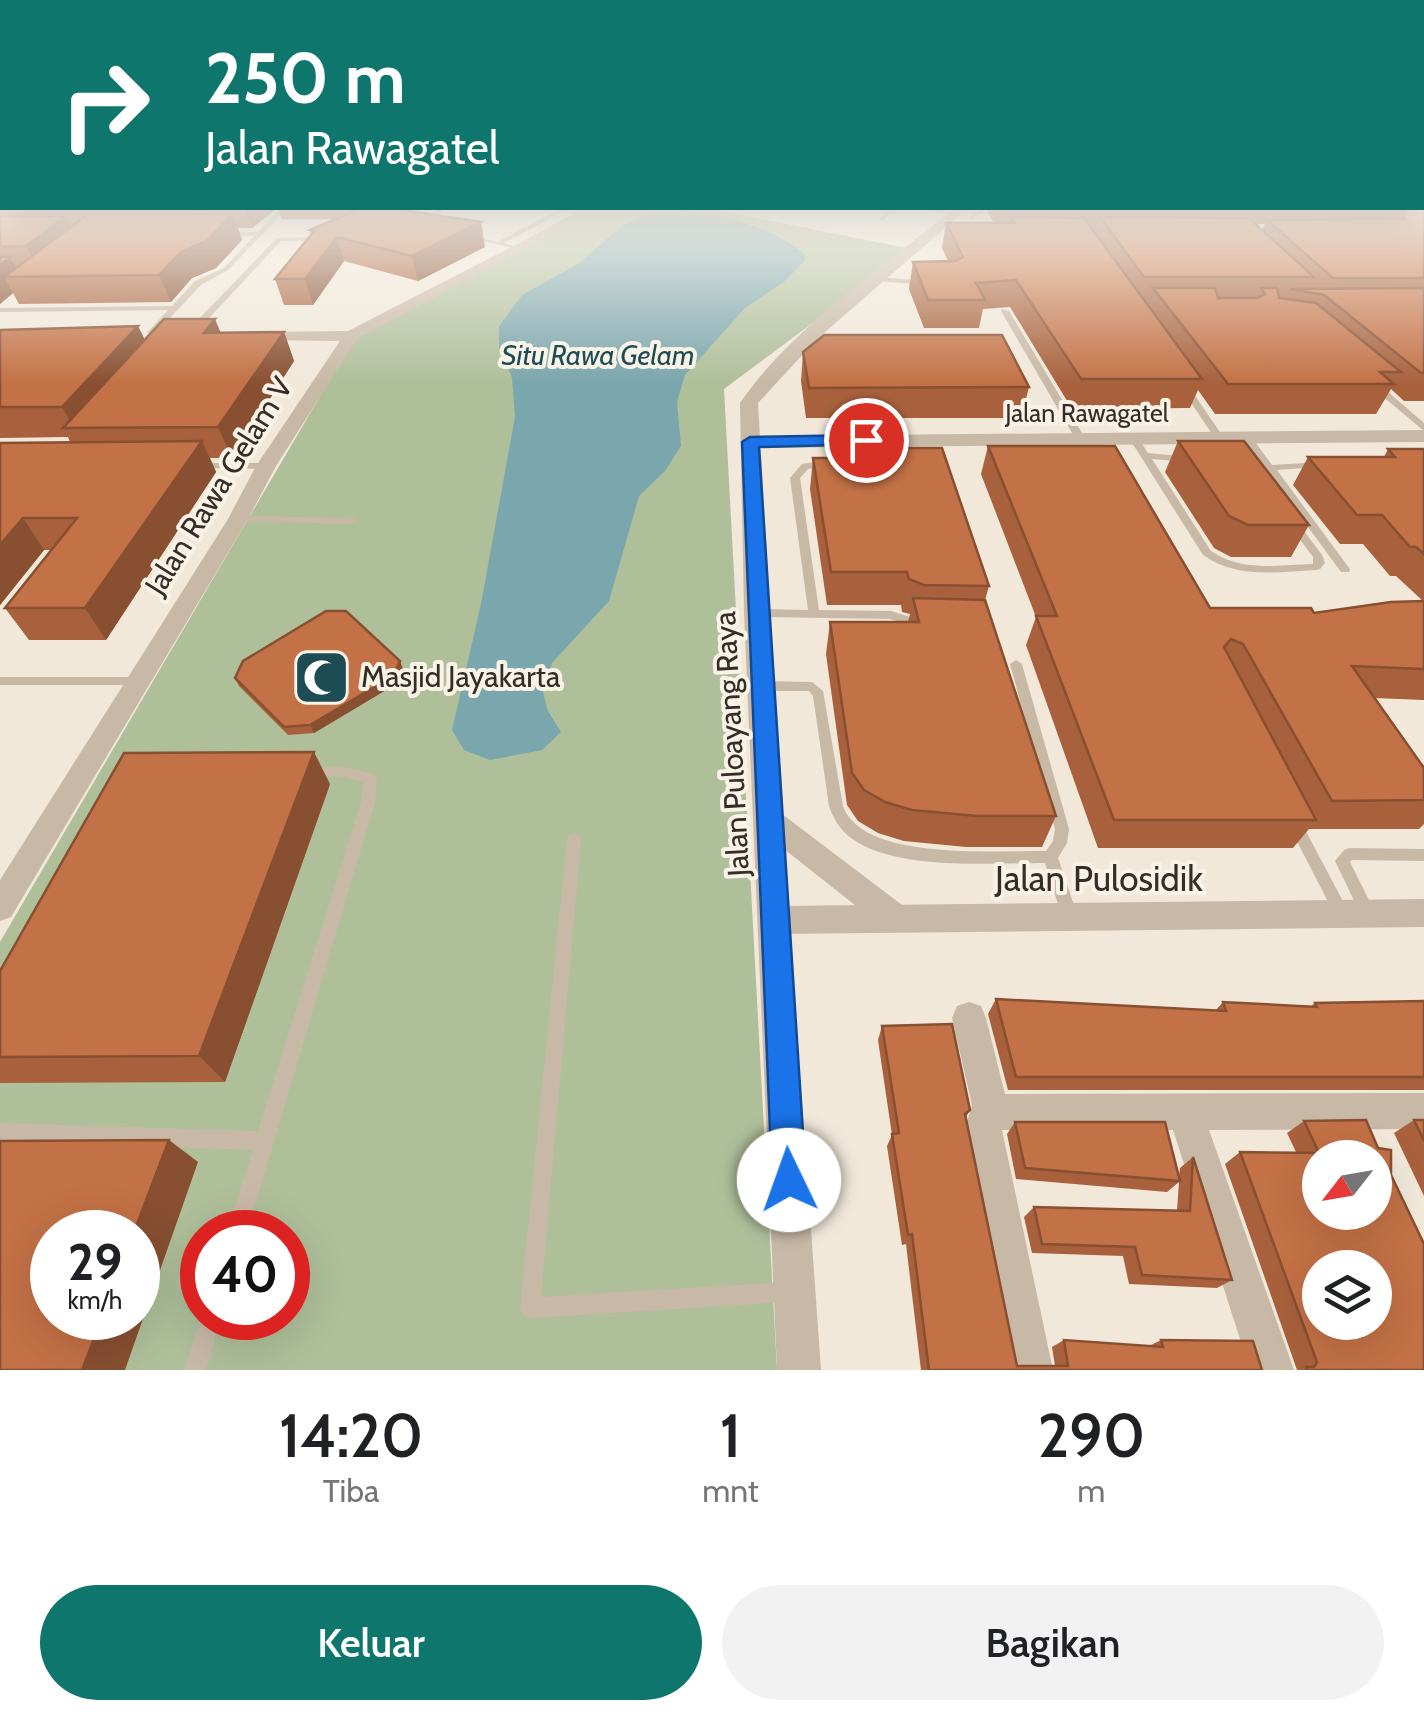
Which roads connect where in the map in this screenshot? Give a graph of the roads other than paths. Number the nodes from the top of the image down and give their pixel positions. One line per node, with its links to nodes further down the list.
1 (239, 256): 8 (lane)
2 (262, 256): 13 (lane)
3 (500, 256): 16 (street, Jalan Rawa Gelam V)
4 (908, 256): 5 (street, Jalan Puloayang Raya)
5 (878, 279): 6 (lane); 25 (street, Jalan Puloayang Raya)
6 (934, 282)
7 (14, 299): 9 (lane)
8 (172, 308): 9 (lane); 12 (lane)
9 (0, 310)
10 (1005, 312): 21 (lane)
11 (132, 334): 12 (street)
12 (151, 334): 13 (street)
13 (188, 334): 14 (street)
14 (206, 334)
15 (224, 334): 16 (street)
16 (351, 336): 31 (street, Jalan Rawa Gelam V)
17 (1181, 381): 23 (lane)
18 (1372, 383): 19 (lane)
19 (1424, 428)
20 (1424, 436): 24 (street, Jalan Rawagatel)
21 (1080, 438): 22 (street, Jalan Rawagatel); 25 (street, Jalan Rawagatel)
22 (1134, 438): 23 (street, Jalan Rawagatel); 26 (lane)
23 (1220, 438): 24 (street, Jalan Rawagatel)
24 (1247, 438): 32 (lane)
25 (750, 442): 37 (street, Jalan Puloayang Raya)
26 (1145, 456): 27 (lane); 33 (lane)
27 (1196, 459)
28 (849, 463): 38 (lane)
29 (1337, 463): 32 (lane)
30 (180, 466): 31 (lane)
31 (266, 466): 34 (street, Jalan Rawa Gelam V)
32 (1270, 468): 36 (lane)
33 (1286, 514)
34 (238, 519): 35 (lane); 42 (street, Jalan Rawa Gelam V)
35 (352, 521)
36 (1345, 570)
37 (756, 614): 38 (lane); 43 (street, Jalan Puloayang Raya)
38 (814, 614): 39 (lane)
39 (931, 625)
40 (1016, 664): 49 (lane)
41 (0, 681): 42 (lane)
42 (136, 681): 50 (street, Jalan Rawa Gelam V)
43 (761, 686): 46 (street, Jalan Puloayang Raya); 49 (lane)
44 (285, 772): 61 (lane)
45 (1288, 811): 52 (lane)
46 (768, 820): 54 (street); 55 (street, Jalan Puloayang Raya)
47 (574, 839): 63 (lane)
48 (1424, 854): 52 (lane)
49 (1050, 857): 53 (lane)
50 (0, 907)
51 (1424, 913): 52 (street, Jalan Pulosidik)
52 (1355, 914): 53 (street, Jalan Pulosidik)
53 (1070, 917): 54 (street, Jalan Pulosidik)
54 (894, 918): 55 (street, Jalan Pulosidik)
55 (775, 920): 63 (street, Jalan Puloayang Raya)
56 (968, 1018): 58 (street)
57 (1424, 1111): 59 (street)
58 (992, 1112): 59 (street); 67 (street)
59 (1185, 1112): 68 (street)
60 (0, 1132): 61 (lane)
61 (266, 1141): 62 (lane)
62 (244, 1210)
63 (795, 1292): 66 (street, Jalan Puloayang Raya)
64 (204, 1340): 65 (lane)
65 (195, 1370)
66 (800, 1370)
67 (1030, 1370)
68 (1272, 1370)

